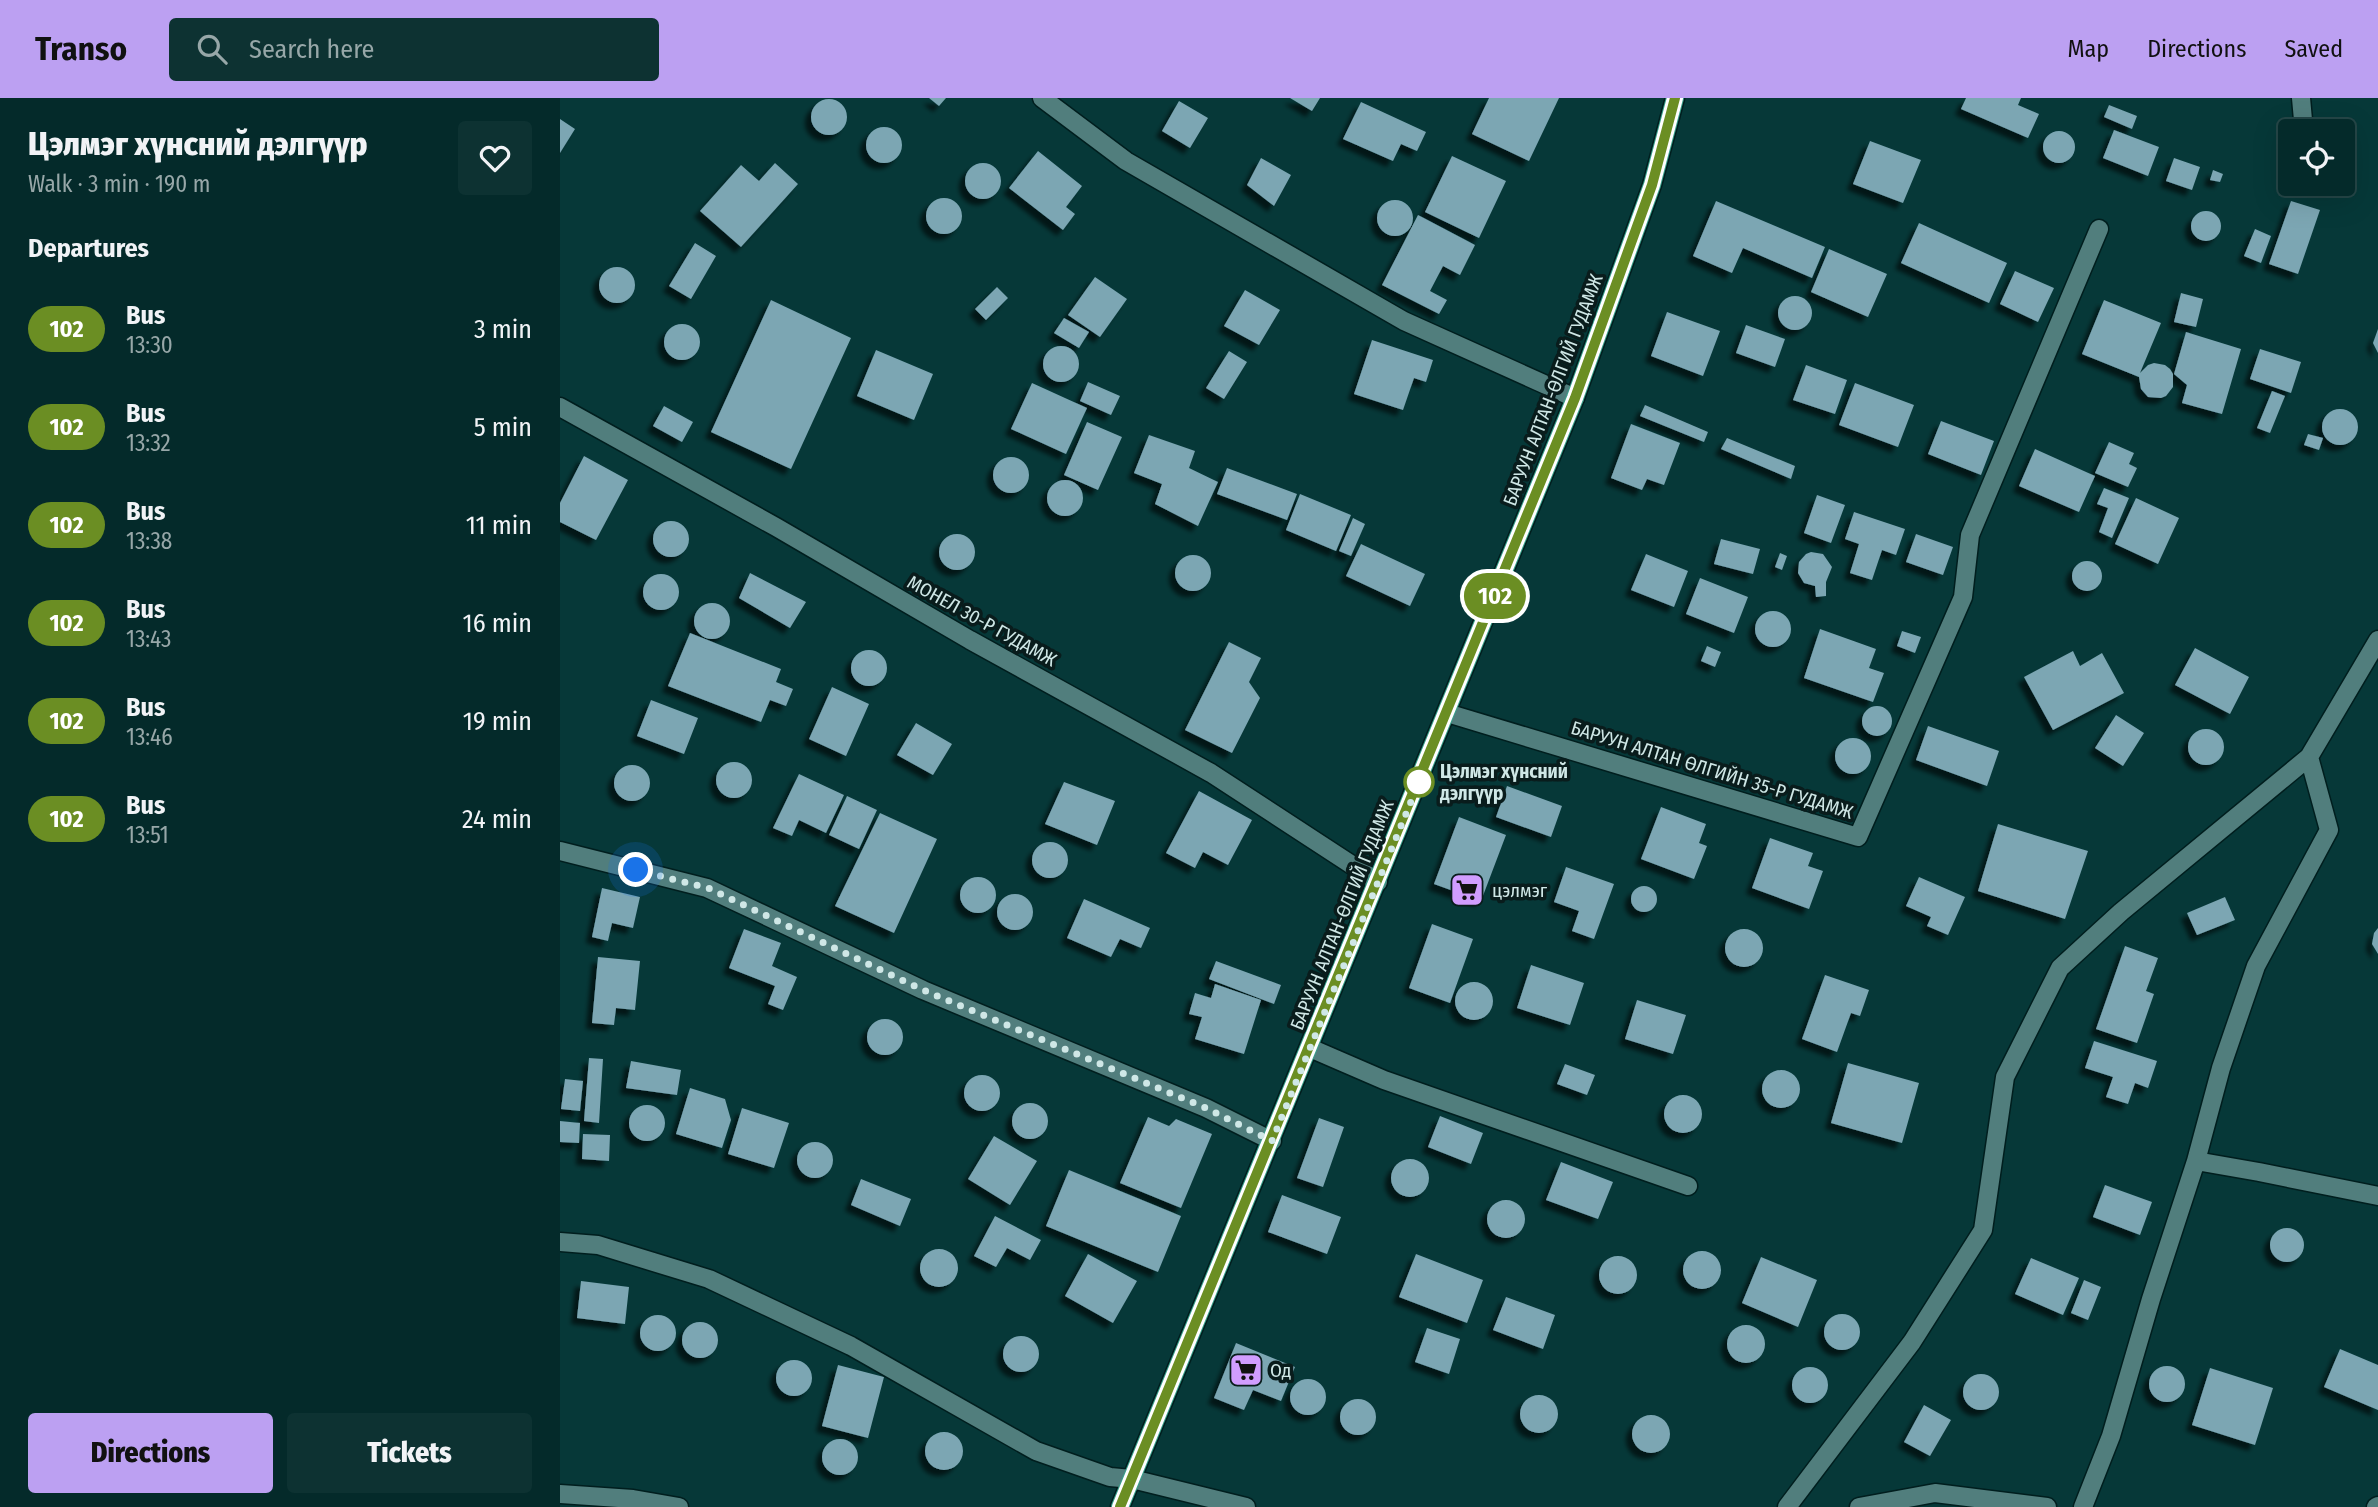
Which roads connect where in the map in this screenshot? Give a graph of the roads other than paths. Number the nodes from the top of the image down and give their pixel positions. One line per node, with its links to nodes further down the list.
1 (1042, 98): 6 (street)
2 (1675, 98): 6 (main road, БАРУУН АЛТАН-ӨЛГИЙ ГУДАМЖ)
3 (2301, 98): 4 (street)
4 (2303, 119)
5 (2099, 229): 9 (street, БАРУУН АЛТАН ӨЛГИЙН 35-Р ГУДАМЖ)
6 (1575, 398): 9 (main road, БАРУУН АЛТАН-ӨЛГИЙ ГУДАМЖ)
7 (560, 408): 12 (street, МОНЕЛ 30-Р ГУДАМЖ)
8 (2378, 640): 10 (street)
9 (1447, 713): 12 (main road, БАРУУН АЛТАН-ӨЛГИЙ ГУДАМЖ)
10 (2309, 757): 15 (street); 24 (street)
11 (560, 851): 14 (street)
12 (1378, 883): 13 (main road, БАРУУН АЛТАН-ӨЛГИЙ ГУДАМЖ)
13 (1310, 1048): 14 (main road, БАРУУН АЛТАН-ӨЛГИЙ ГУДАМЖ); 16 (street)
14 (1272, 1141): 19 (main road, БАРУУН АЛТАН-ӨЛГИЙ ГУДАМЖ)
15 (2196, 1161): 17 (street); 27 (street)
16 (1688, 1186)
17 (2378, 1196)
18 (560, 1242): 19 (street)
19 (1132, 1479): 22 (main road, БАРУУН АЛТАН-ӨЛГИЙ ГУДАМЖ); 23 (street)
20 (560, 1494): 21 (street)
21 (679, 1507)
22 (1120, 1507)
23 (1246, 1507)
24 (1787, 1507)
25 (1859, 1507): 26 (street)
26 (2047, 1507)
27 (2083, 1507)

